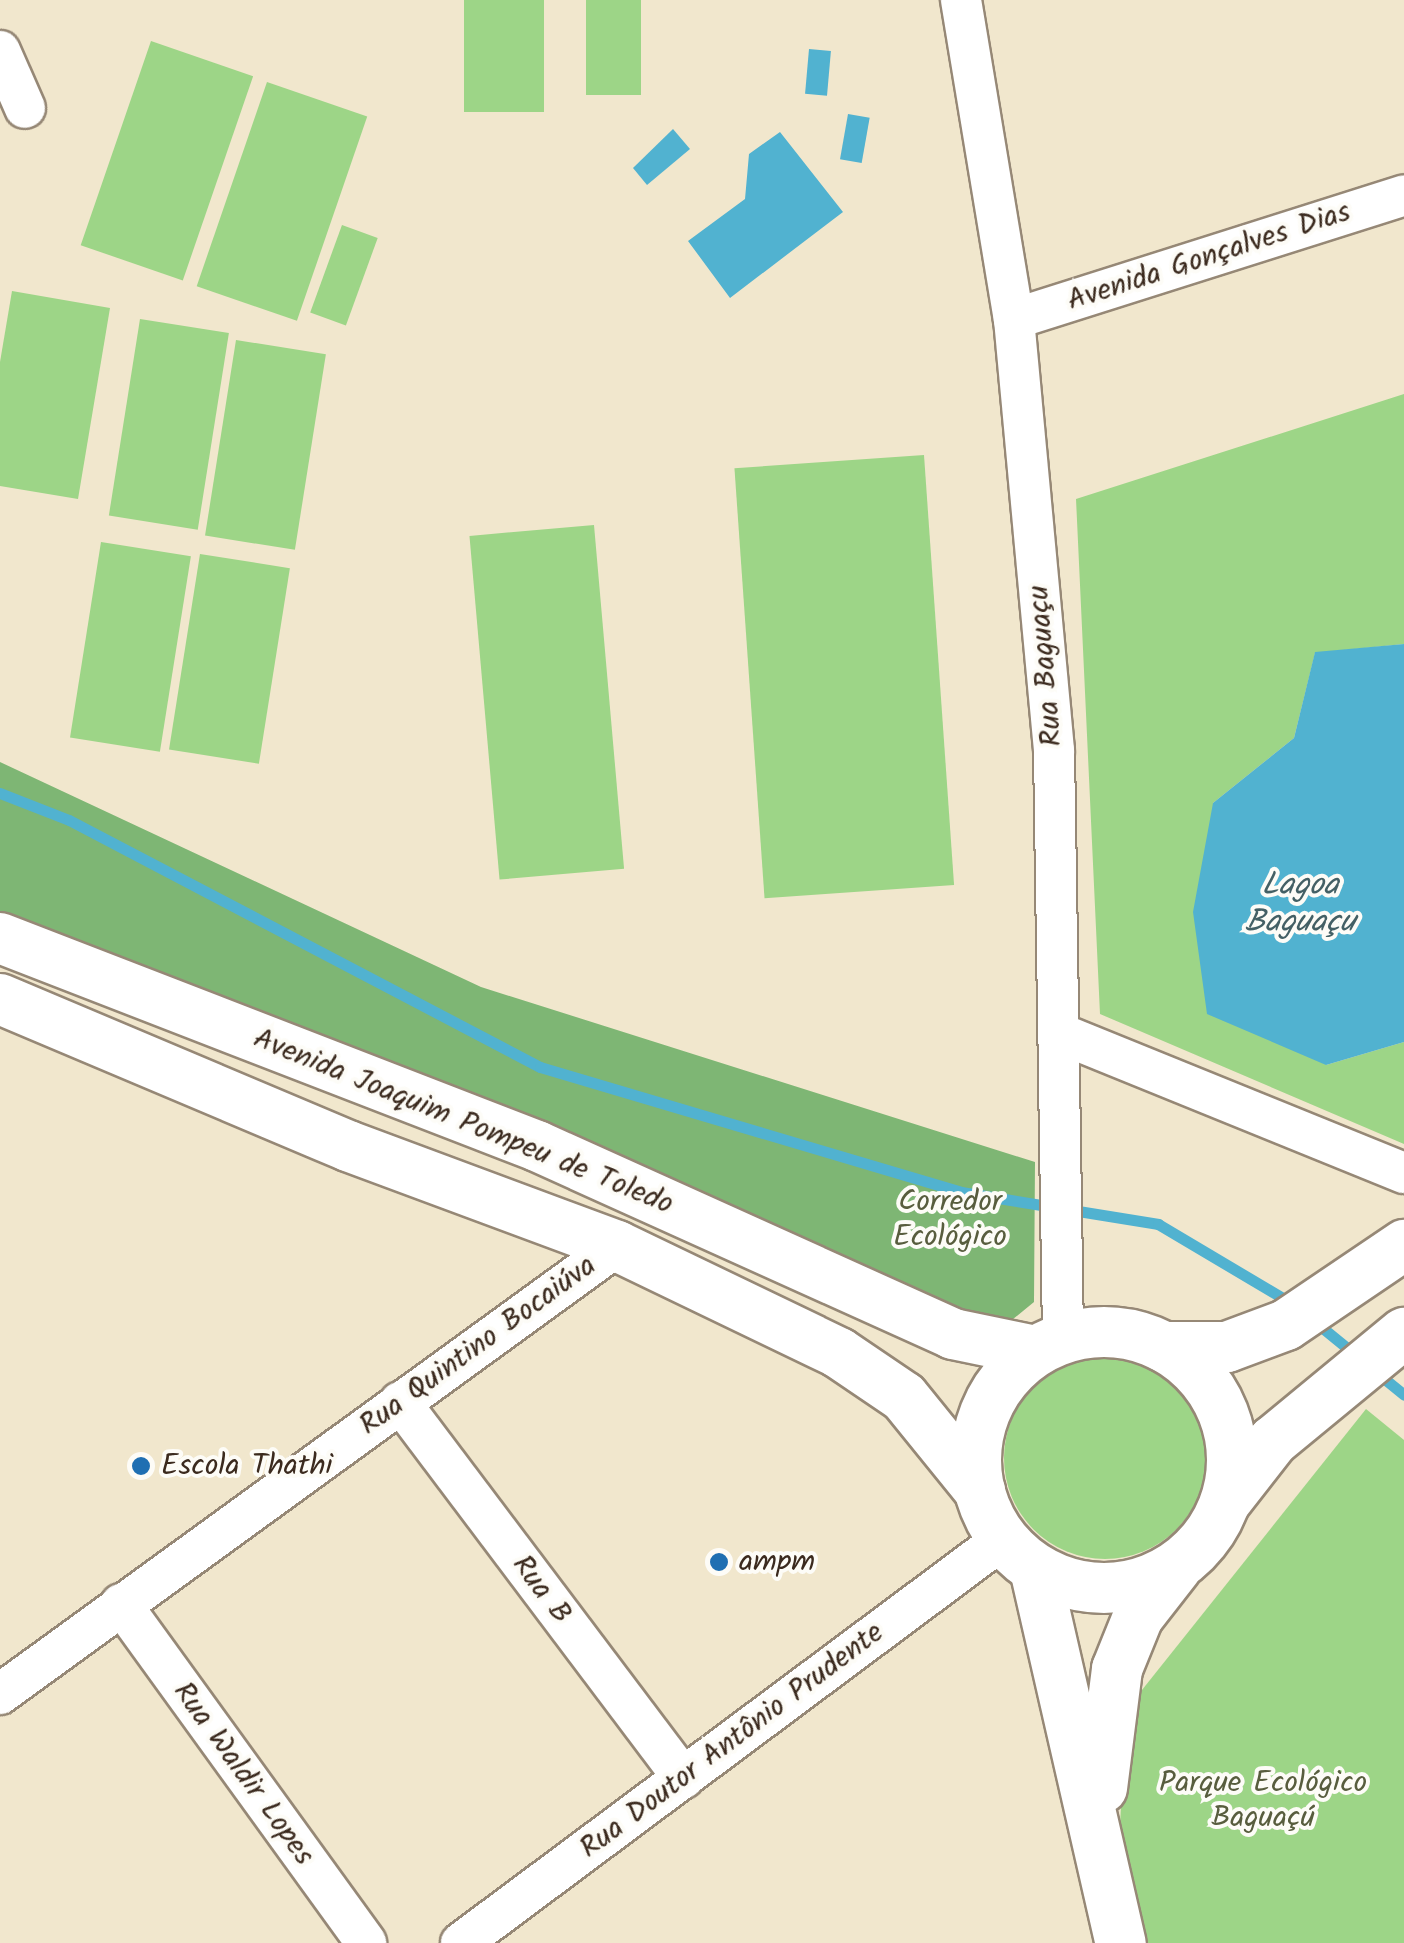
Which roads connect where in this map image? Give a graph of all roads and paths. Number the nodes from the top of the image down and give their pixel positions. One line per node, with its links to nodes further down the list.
1 (960, 0): 5 (street, Rua Baguaçu)
2 (0, 51): 3 (street)
3 (25, 108)
4 (1404, 196): 5 (street, Avenida Gonçalves Dias)
5 (1014, 319): 8 (street, Rua Baguaçu)
6 (0, 938): 13 (main road, Avenida Joaquim Pompeu de Toledo)
7 (0, 999): 10 (main road, Avenida Joaquim Pompeu de Toledo)
8 (1059, 1033): 9 (street); 13 (street, Rua Baguaçu)
9 (1404, 1174)
10 (618, 1246): 15 (street, Rua Quintino Bocaiúva); 16 (main road, Avenida Joaquim Pompeu de Toledo)
11 (1404, 1246): 14 (main road)
12 (1398, 1338): 17 (main road)
13 (1049, 1345): 14 (main road); 16 (main road)
14 (1164, 1347): 17 (main road)
15 (400, 1402): 20 (street, Rua Quintino Bocaiúva); 22 (street, Rua B)
16 (980, 1492): 18 (main road)
17 (1228, 1500): 19 (main road)
18 (1019, 1554): 19 (main road); 22 (street, Rua Doutor Antônio Prudente); 23 (main road)
19 (1178, 1566): 23 (main road)
20 (121, 1604): 21 (street, Rua Quintino Bocaiúva); 24 (street, Rua Waldir Lopes)
21 (0, 1694)
22 (683, 1778): 25 (street, Rua Doutor Antônio Prudente)
23 (1100, 1828): 26 (main road)
24 (366, 1943)
25 (461, 1943)
26 (1122, 1943)

